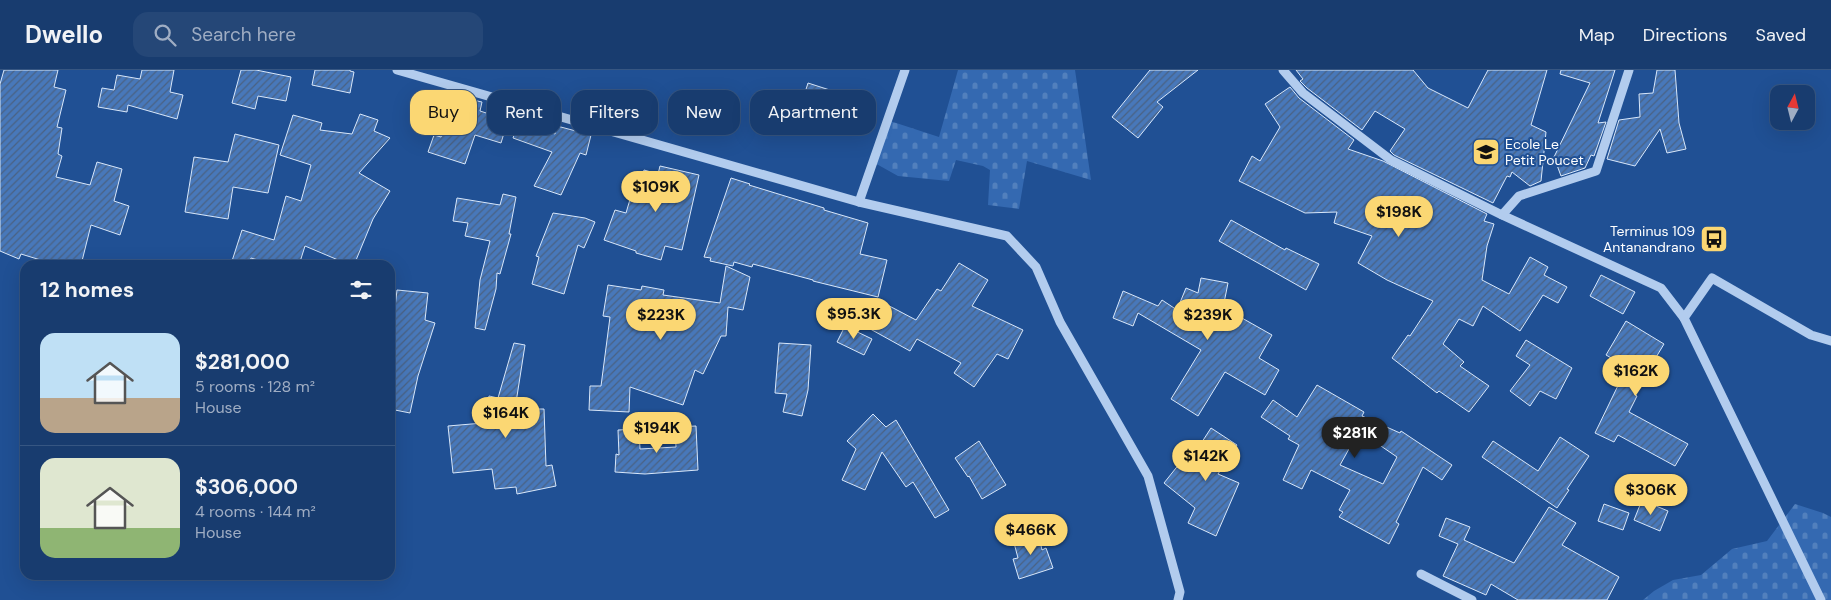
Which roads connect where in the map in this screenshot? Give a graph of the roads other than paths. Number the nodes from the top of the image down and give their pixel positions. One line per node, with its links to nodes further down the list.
1 (397, 70): 5 (street)
2 (905, 70): 5 (street)
3 (1283, 70): 6 (street)
4 (1629, 70): 6 (street)
5 (859, 202): 10 (street)
6 (1502, 216): 7 (street)
7 (1684, 318): 8 (street); 12 (street)
8 (1831, 341)
9 (1421, 574): 11 (street)
10 (1178, 600)
11 (1472, 600)
12 (1821, 600)

